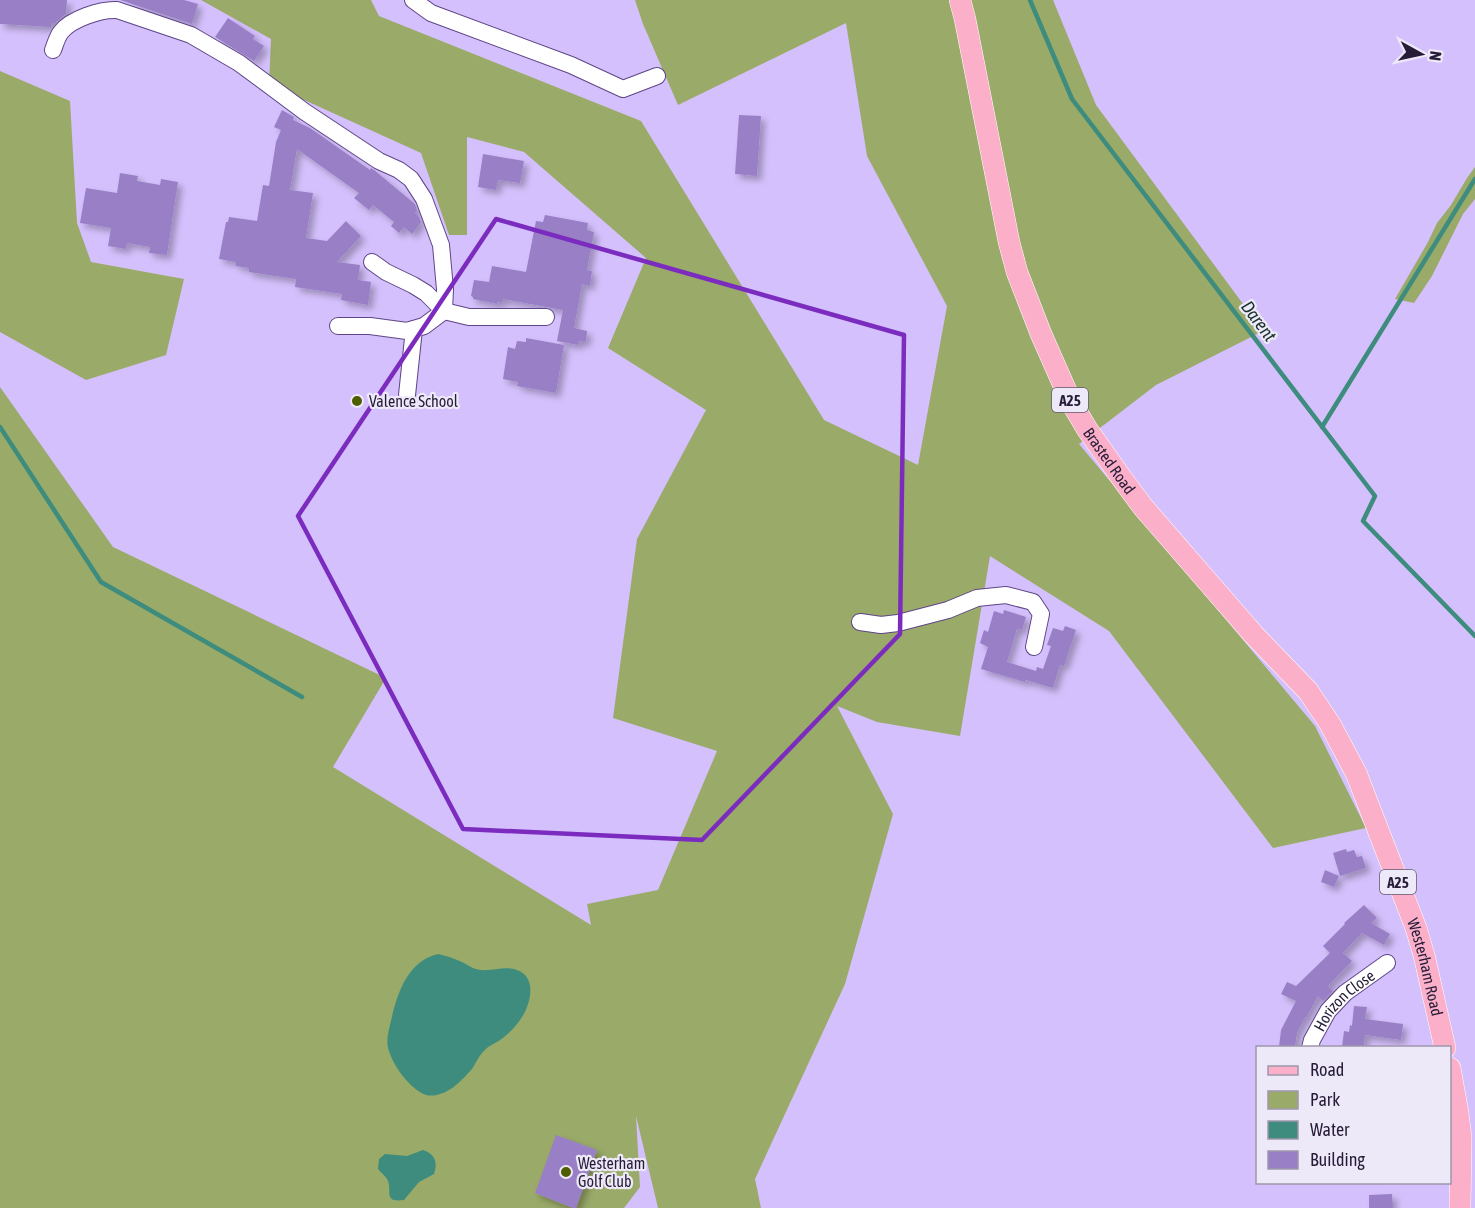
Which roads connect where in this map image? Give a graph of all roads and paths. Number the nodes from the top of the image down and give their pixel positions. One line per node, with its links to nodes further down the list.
1 (413, 0): 4 (street)
2 (960, 0): 13 (main road, Brasted Road / A25)
3 (53, 50): 6 (street)
4 (657, 76)
5 (372, 262): 6 (street)
6 (444, 311): 7 (street); 9 (street)
7 (546, 317)
8 (338, 326): 9 (street)
9 (414, 329): 10 (street)
10 (407, 395)
11 (860, 622): 12 (street)
12 (1034, 647)
13 (1330, 724): 16 (main road, Westerham Road / A25)
14 (1387, 963): 15 (street, Horizon Close)
15 (1310, 1046)
16 (1445, 1046)
17 (1451, 1086): 18 (main road)
18 (1454, 1114): 19 (main road)
19 (1468, 1136): 20 (main road)
20 (1460, 1208)

